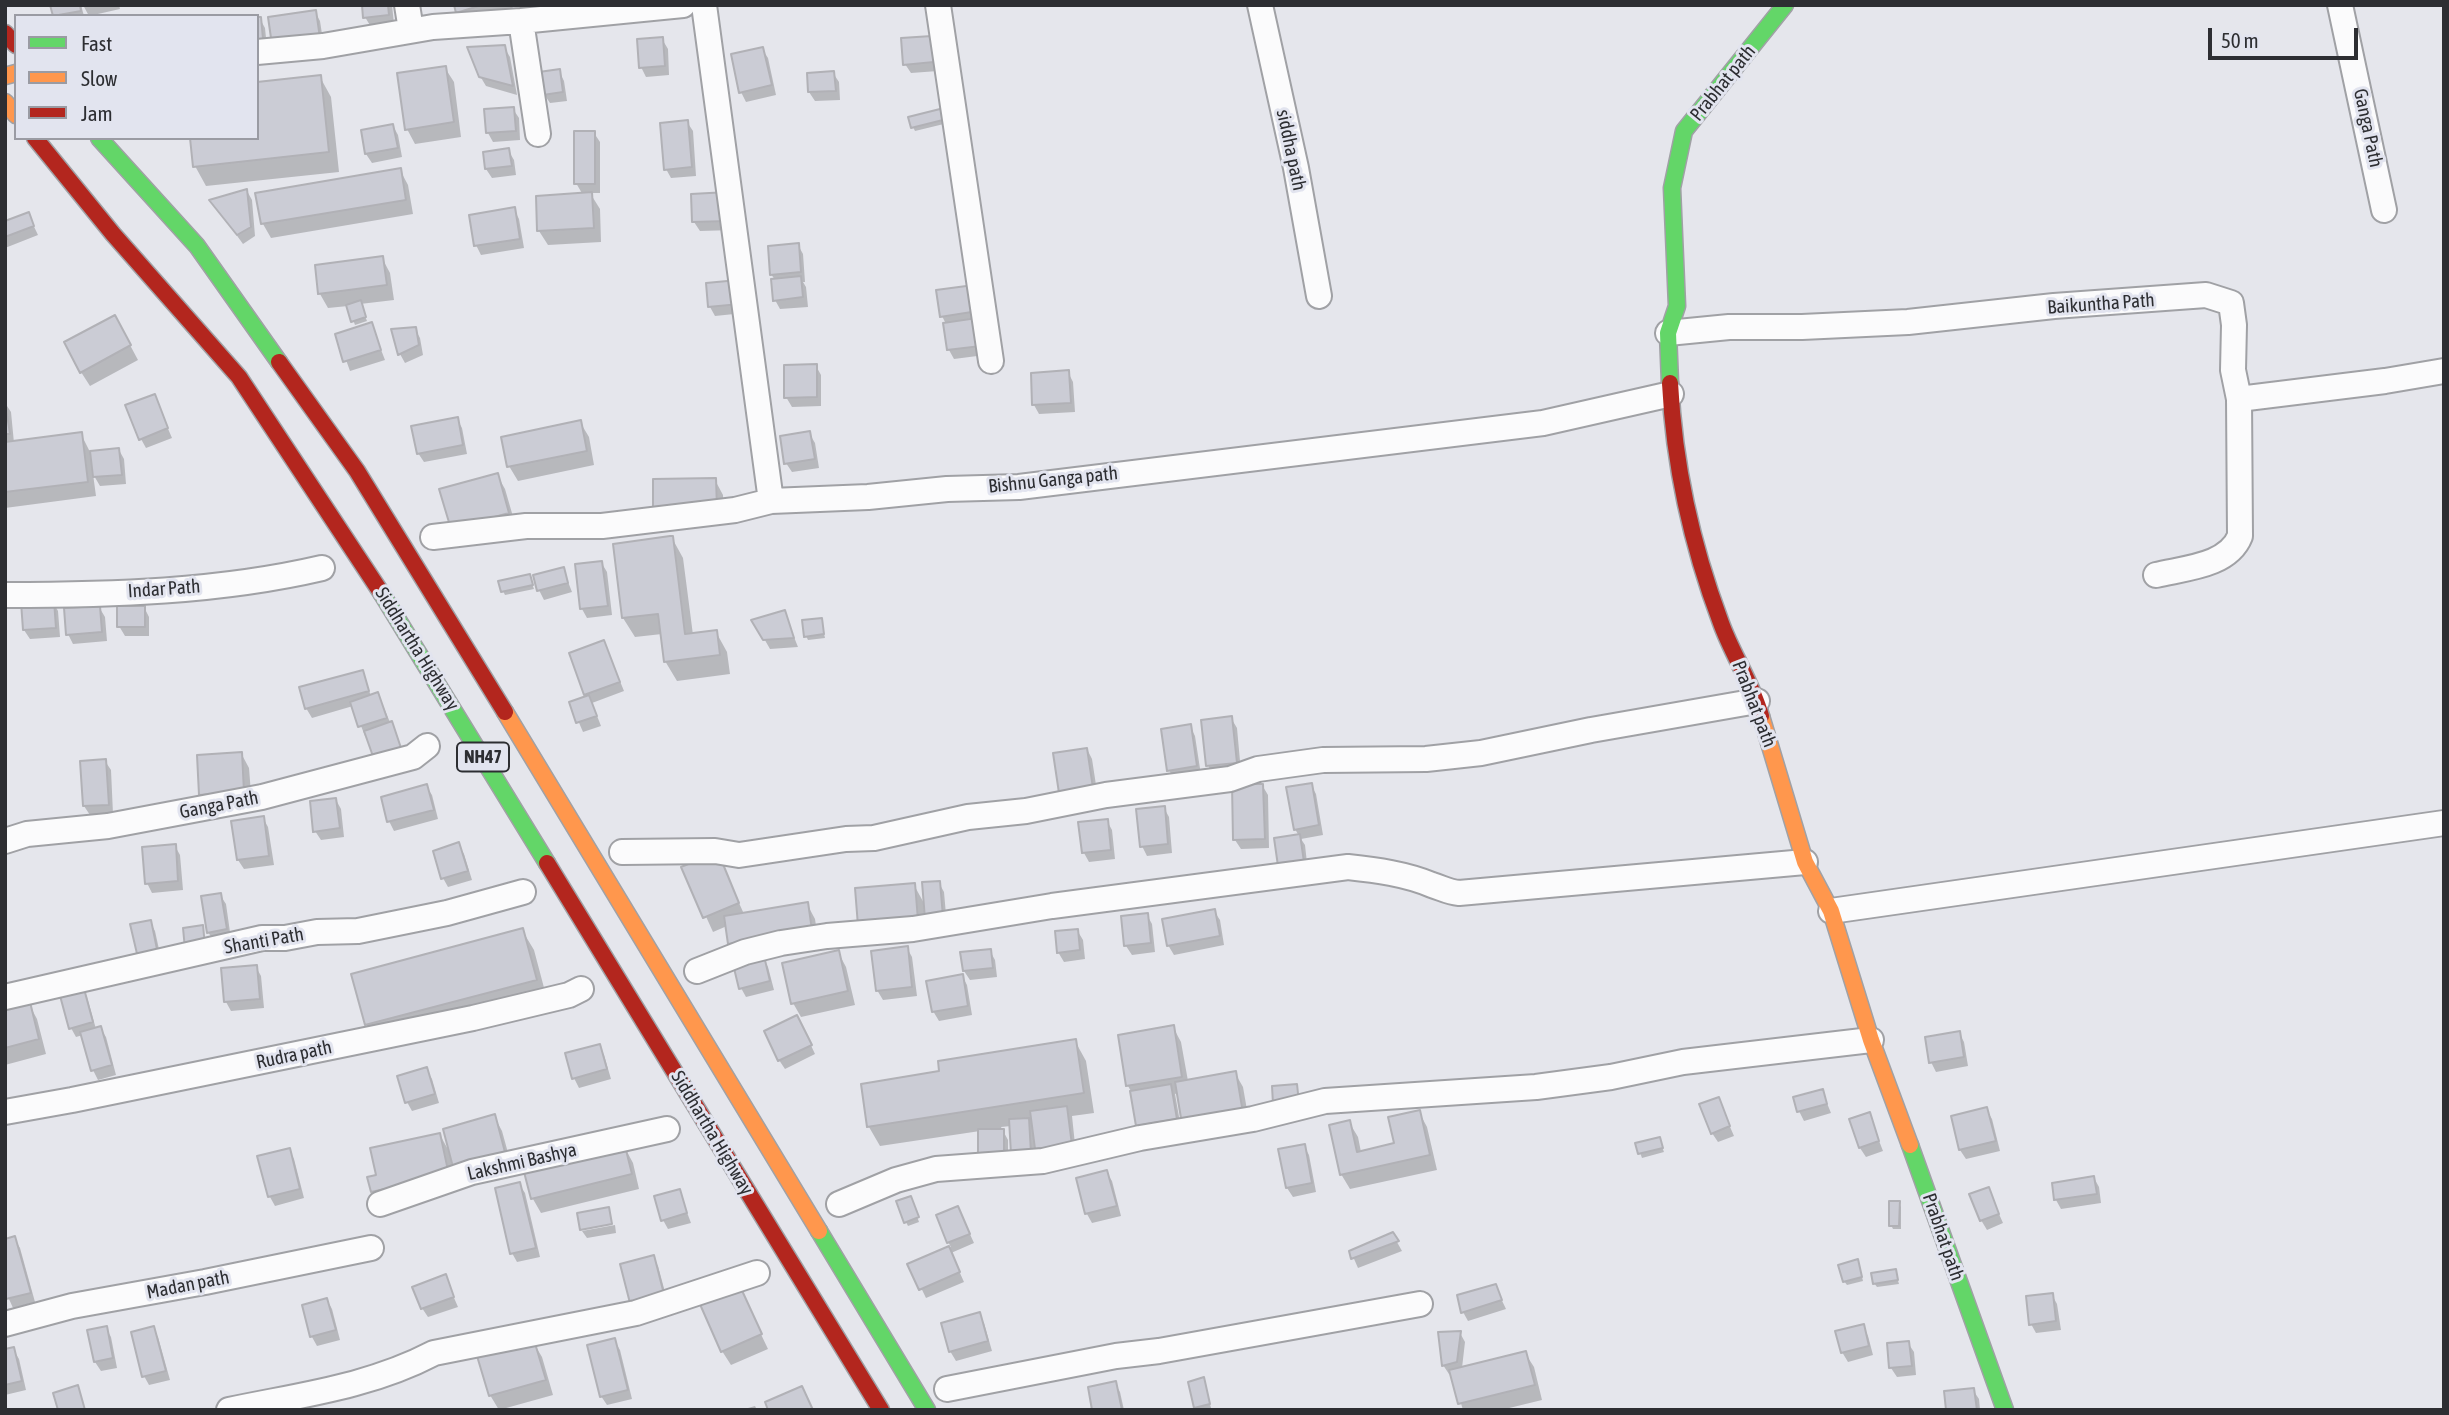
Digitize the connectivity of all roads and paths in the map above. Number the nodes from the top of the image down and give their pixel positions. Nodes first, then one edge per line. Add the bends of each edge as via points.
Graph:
1 (407, 5) edge
2 (683, 5) edge
3 (704, 5) edge
4 (938, 5) edge
5 (1260, 5) edge
6 (1785, 5) edge
7 (2340, 5) edge
8 (521, 21) junction
9 (411, 30) junction
10 (259, 52) edge
11 (538, 134) dead end
12 (37, 140) edge
13 (101, 140) edge
14 (2384, 210) dead end
15 (1319, 296) dead end
16 (1668, 333) junction
17 (991, 361) dead end
18 (2444, 371) edge
19 (1671, 394) junction
20 (2239, 399) junction
21 (771, 501) junction
22 (433, 537) dead end
23 (322, 568) dead end
24 (2156, 575) dead end
25 (5, 595) edge
26 (1757, 701) junction
27 (427, 746) dead end
28 (2444, 823) edge
29 (5, 841) edge
30 (622, 852) dead end
31 (1805, 862) junction
32 (523, 892) dead end
33 (1831, 911) junction
34 (697, 971) dead end
35 (581, 989) dead end
36 (5, 997) edge
37 (1871, 1040) junction
38 (5, 1112) edge
39 (667, 1129) dead end
40 (380, 1204) dead end
41 (839, 1204) dead end
42 (370, 1248) dead end
43 (757, 1273) dead end
44 (1420, 1304) dead end
45 (5, 1324) edge
46 (947, 1389) dead end
47 (229, 1410) edge
48 (881, 1410) edge
49 (927, 1410) edge
50 (2005, 1410) edge

1 - 9 street
2 - 8 street
3 - 21 street
4 - 17 street
5 - 15 street, siddha path
6 - 16 main road, Prabhat path via 1684,131 1672,188 1677,306
7 - 14 street, Ganga Path
8 - 9 street
8 - 11 street
9 - 10 street
12 - 48 main road, Siddhartha Highway / NH47 via 239,377 321,498
13 - 49 main road, NH47 via 197,246 357,471
16 - 19 main road, Prabhat path
16 - 20 street, Baikuntha Path via 1908,322 2206,295 2231,303 2233,370
18 - 20 street
19 - 21 street, Bishnu Ganga path via 1543,423 1206,464 1019,486
19 - 26 main road, Prabhat path via 1686,515 1721,624
20 - 24 street via 2240,536 2235,548 2224,557
21 - 22 street, Bishnu Ganga path via 735,510 602,526 526,526
23 - 25 street, Indar Path via 203,587 95,595
26 - 30 street via 1481,753 1258,769 1230,779 968,817 874,838 739,855 715,850
26 - 31 main road, Prabhat path
27 - 29 street, Ganga Path via 412,757 262,797
28 - 33 street
31 - 33 main road, Prabhat path
31 - 34 street via 1459,893 1378,870 1348,867 913,929 781,943
32 - 36 street, Shanti Path via 358,931 262,938
33 - 37 main road, Prabhat path
35 - 38 street, Rudra path via 473,1018
37 - 41 street via 1683,1062 1536,1087 1325,1101 1043,1161 936,1169
37 - 50 main road, Prabhat path
39 - 40 street, Lakshmi Bashya via 472,1172
42 - 45 street, Madan path via 72,1306
43 - 47 street via 636,1314 434,1353 372,1381
44 - 46 street

